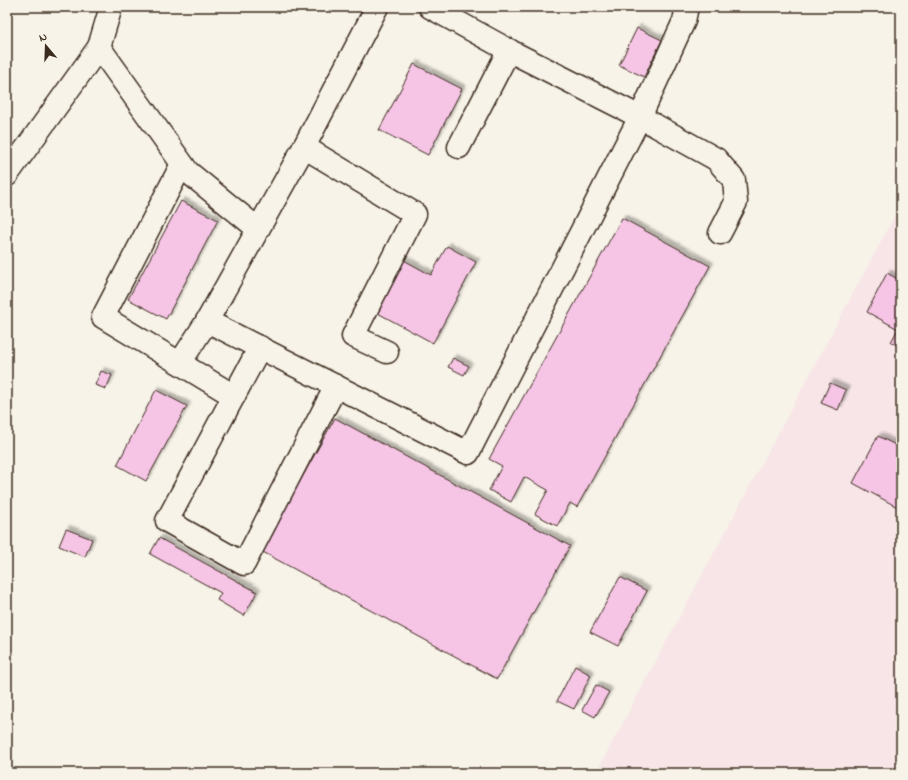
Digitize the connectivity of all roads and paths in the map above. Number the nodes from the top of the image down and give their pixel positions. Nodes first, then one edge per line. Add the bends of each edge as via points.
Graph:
1 (111, 7) edge
2 (377, 7) edge
3 (430, 7) edge
4 (689, 12) edge
5 (99, 47) junction
6 (509, 50) junction
7 (640, 117) junction
8 (304, 147) junction
9 (459, 147) dead end
10 (182, 164) junction
11 (7, 175) edge
12 (258, 229) junction
13 (720, 233) dead end
14 (207, 321) junction
15 (260, 347) junction
16 (387, 352) dead end
17 (180, 364) junction
18 (336, 386) junction
19 (234, 396) junction

1 - 5 lane
2 - 8 lane
3 - 6 lane
4 - 7 lane
5 - 10 lane
5 - 11 lane
6 - 7 lane
6 - 9 lane
7 - 13 lane via 716,159 734,180 736,202
7 - 18 lane via 468,453
8 - 12 lane
8 - 16 lane via 415,214 353,336
10 - 12 lane via 188,172
10 - 17 lane via 103,317
12 - 14 lane
14 - 15 lane
14 - 17 lane
15 - 18 lane
15 - 19 lane
17 - 19 lane
18 - 19 lane via 244,564 167,521

